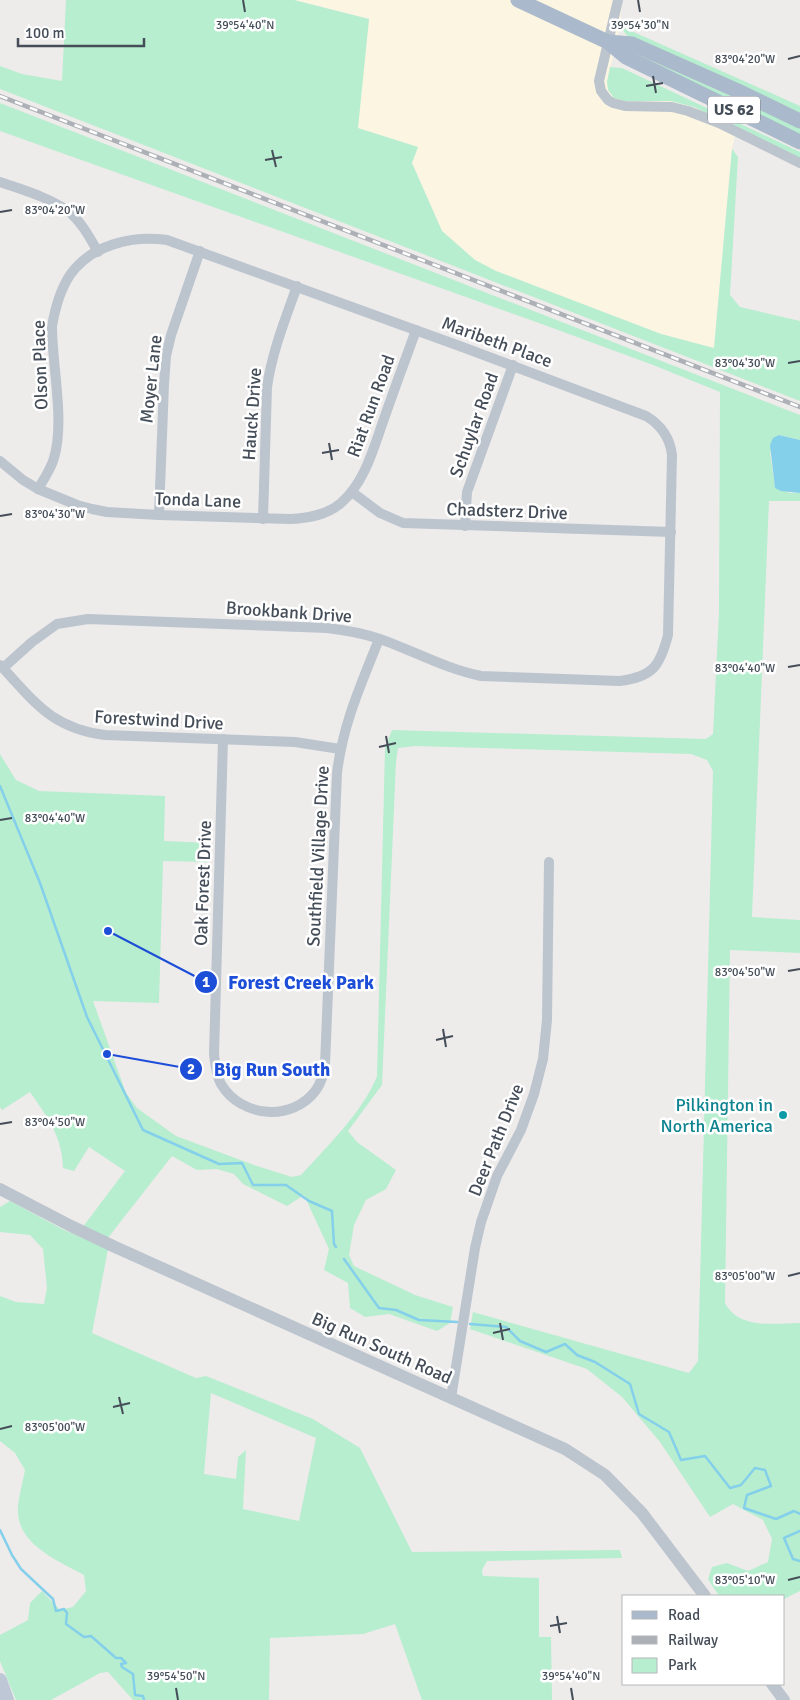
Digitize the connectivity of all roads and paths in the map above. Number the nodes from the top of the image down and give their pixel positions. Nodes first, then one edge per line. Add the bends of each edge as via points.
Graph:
1 (518, 0) edge
2 (618, 0) edge
3 (608, 42) junction
4 (800, 121) edge
5 (800, 142) edge
6 (800, 163) edge
7 (0, 182) edge
8 (200, 251) junction
9 (98, 252) junction
10 (297, 286) junction
11 (416, 330) junction
12 (513, 365) junction
13 (0, 461) edge
14 (38, 489) junction
15 (352, 492) junction
16 (159, 515) junction
17 (263, 518) junction
18 (465, 526) junction
19 (671, 532) junction
20 (380, 639) junction
21 (663, 656) joint
22 (2, 667) edge
23 (223, 739) junction
24 (340, 749) junction
25 (550, 862) dead end
26 (273, 1112) joint
27 (0, 1188) edge
28 (451, 1398) junction
29 (704, 1595) edge
30 (0, 1680) edge
31 (773, 1685) edge
32 (7, 1700) edge
33 (784, 1700) edge

1 - 3 main road, US 62
2 - 3 street
3 - 4 main road, US 62 via 632,44
3 - 5 main road, US 62 via 626,57
3 - 6 street via 599,81 608,100 625,106 672,107 688,111
7 - 9 street via 46,198 69,212 87,232
8 - 9 street, Maribeth Place via 153,238 123,241
8 - 10 street, Maribeth Place
8 - 16 street, Moyer Lane via 166,356
9 - 14 street, Olson Place via 70,275 55,311 52,341 57,445 54,460
10 - 11 street, Maribeth Place
10 - 17 street, Hauck Drive via 275,349 267,387
11 - 12 street, Maribeth Place
11 - 15 street, Riat Run Road via 366,469
12 - 18 street, Schuylar Road via 467,492
12 - 19 street, Maribeth Place via 646,416 662,428 672,456
13 - 14 street, Tonda Lane
14 - 16 street, Tonda Lane via 92,510
15 - 17 street, Tonda Lane via 325,513 308,518
15 - 18 street, Chadsterz Drive via 380,513 402,523
16 - 17 street, Tonda Lane
18 - 19 street, Chadsterz Drive
19 - 21 street, Maribeth Place via 668,635
20 - 21 street, Brookbank Drive via 481,676 619,681 646,674
20 - 22 street, Brookbank Drive via 350,630 327,628 88,619 57,624
20 - 24 street, Southfield Village Drive via 352,706
22 - 23 street, Forestwind Drive via 53,718 86,733
23 - 24 street, Forestwind Drive via 295,742
23 - 26 street, Oak Forest Drive via 216,1070 221,1084 243,1106
24 - 26 street, Southfield Village Drive via 325,1064 317,1089 308,1099 286,1111
25 - 28 street, Deer Path Drive via 548,1020 543,1059 521,1130 500,1169 481,1222
27 - 28 street, Big Run South Road via 115,1247
28 - 29 street, Big Run South Road via 565,1449 605,1474 642,1514
30 - 32 main road
31 - 33 street

